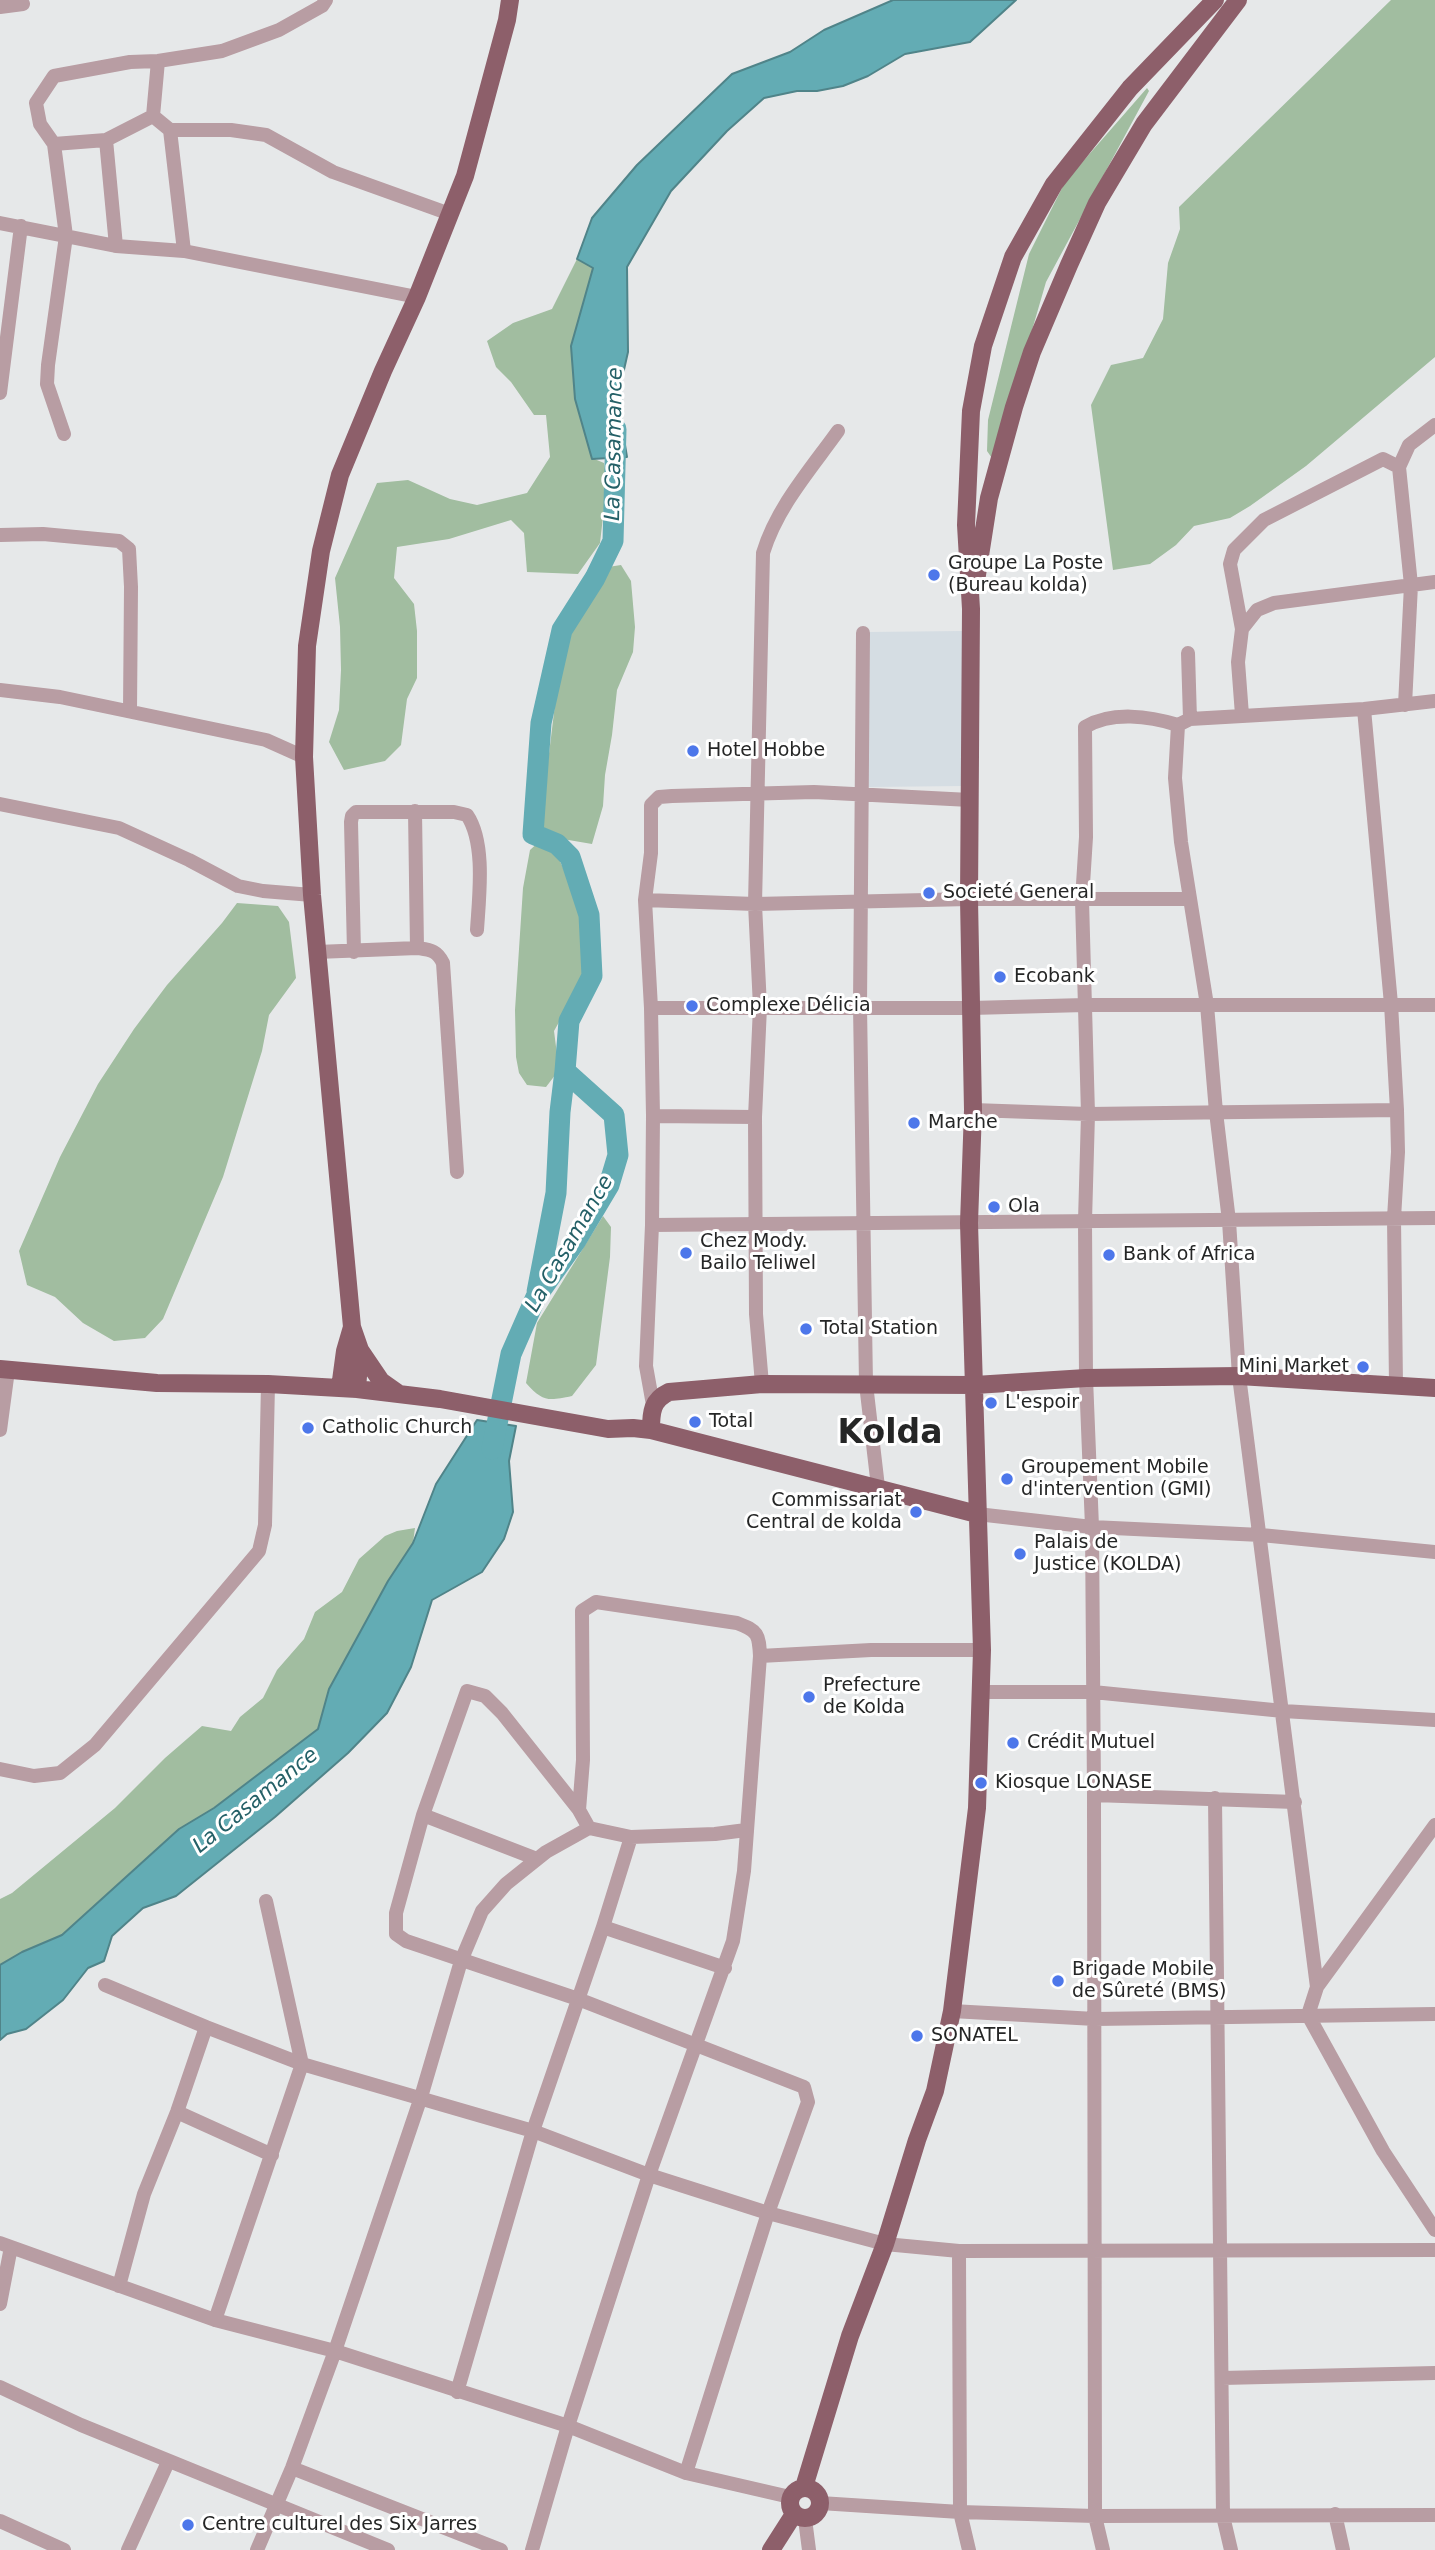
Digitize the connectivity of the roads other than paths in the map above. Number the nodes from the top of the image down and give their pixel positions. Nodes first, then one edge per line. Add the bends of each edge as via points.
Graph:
1 (326, 0) edge
2 (510, 0) edge
3 (1215, 0) edge
4 (1238, 0) edge
5 (23, 4) dead end
6 (0, 7) edge
7 (158, 61) junction
8 (153, 116) junction
9 (170, 130) junction
10 (106, 140) junction
11 (54, 144) junction
12 (450, 214) junction
13 (0, 223) edge
14 (22, 226) junction
15 (66, 236) junction
16 (116, 246) junction
17 (184, 251) junction
18 (417, 297) junction
19 (0, 393) edge
20 (1435, 425) edge
21 (838, 431) dead end
22 (64, 434) dead end
23 (1399, 467) junction
24 (0, 535) edge
25 (1435, 582) edge
26 (1412, 585) junction
27 (971, 609) junction
28 (1241, 629) junction
29 (863, 633) dead end
30 (1188, 653) dead end
31 (0, 691) edge
32 (1435, 701) edge
33 (1405, 705) junction
34 (1364, 709) junction
35 (130, 711) junction
36 (1242, 715) junction
37 (1184, 722) junction
38 (304, 757) junction
39 (863, 793) junction
40 (757, 795) junction
41 (970, 800) junction
42 (0, 804) edge
43 (415, 811) junction
44 (312, 895) junction
45 (969, 899) junction
46 (1190, 899) junction
47 (645, 900) junction
48 (1082, 900) junction
49 (860, 902) junction
50 (755, 904) junction
51 (478, 930) dead end
52 (417, 948) junction
53 (317, 952) junction
54 (354, 952) junction
55 (1391, 1004) junction
56 (1085, 1005) junction
57 (1207, 1005) junction
58 (1435, 1005) edge
59 (860, 1006) junction
60 (760, 1007) junction
61 (651, 1008) junction
62 (971, 1008) junction
63 (973, 1110) junction
64 (1397, 1110) junction
65 (1216, 1112) junction
66 (1088, 1114) junction
67 (653, 1116) junction
68 (755, 1117) junction
69 (457, 1172) dead end
70 (1394, 1218) junction
71 (1435, 1218) edge
72 (1085, 1221) junction
73 (1229, 1221) junction
74 (863, 1223) junction
75 (969, 1223) junction
76 (757, 1225) junction
77 (652, 1226) junction
78 (352, 1327) junction
79 (360, 1350) junction
80 (4, 1369) edge
81 (1239, 1376) junction
82 (1086, 1378) junction
83 (268, 1384) junction
84 (762, 1384) junction
85 (866, 1384) junction
86 (975, 1385) junction
87 (1396, 1386) junction
88 (348, 1388) junction
89 (1435, 1388) edge
90 (398, 1393) junction
91 (653, 1405) junction
92 (0, 1430) edge
93 (651, 1430) junction
94 (878, 1487) junction
95 (977, 1514) junction
96 (1092, 1527) junction
97 (1261, 1535) junction
98 (1435, 1552) edge
99 (982, 1650) junction
100 (760, 1656) junction
101 (982, 1692) junction
102 (1093, 1692) junction
103 (1283, 1711) junction
104 (1435, 1720) edge
105 (0, 1769) edge
106 (1094, 1795) junction
107 (1215, 1798) junction
108 (1295, 1802) junction
109 (579, 1810) junction
110 (423, 1815) junction
111 (1435, 1825) edge
112 (589, 1828) junction
113 (746, 1830) junction
114 (631, 1837) junction
115 (537, 1859) junction
116 (266, 1900) dead end
117 (603, 1927) junction
118 (461, 1961) junction
119 (725, 1968) junction
120 (106, 1985) dead end
121 (1317, 1987) junction
122 (578, 1999) junction
123 (952, 2011) junction
124 (1435, 2014) edge
125 (1219, 2015) junction
126 (1308, 2015) junction
127 (1095, 2018) junction
128 (206, 2027) junction
129 (695, 2046) junction
130 (302, 2064) junction
131 (421, 2097) junction
132 (177, 2112) junction
133 (533, 2131) junction
134 (272, 2155) junction
135 (649, 2175) junction
136 (768, 2213) junction
137 (1435, 2230) edge
138 (885, 2244) junction
139 (5, 2245) edge
140 (1096, 2249) junction
141 (1221, 2249) junction
142 (1435, 2250) edge
143 (959, 2251) junction
144 (119, 2287) junction
145 (0, 2304) edge
146 (215, 2320) junction
147 (335, 2351) junction
148 (1435, 2373) edge
149 (1222, 2378) junction
150 (0, 2387) edge
151 (457, 2392) junction
152 (568, 2426) junction
153 (168, 2462) junction
154 (292, 2468) junction
155 (686, 2473) junction
156 (820, 2503) joint
157 (798, 2505) junction
158 (277, 2506) junction
159 (960, 2512) junction
160 (1335, 2514) junction
161 (1435, 2515) edge
162 (1095, 2516) junction
163 (1223, 2516) junction
164 (0, 2521) edge
165 (64, 2550) edge
166 (128, 2550) edge
167 (257, 2550) edge
168 (388, 2550) edge
169 (501, 2550) edge
170 (532, 2550) edge
171 (771, 2550) edge
172 (809, 2550) edge
173 (969, 2550) edge
174 (1102, 2550) edge
175 (1231, 2550) edge
176 (1343, 2550) edge

1 - 7 street via 279,30 222,51
2 - 12 main road via 465,176
3 - 27 main road via 1101,123 1054,184 1013,257 983,346 971,411 966,525
4 - 27 main road via 1144,124 1097,203 1069,265 1014,407 989,498
5 - 6 street
7 - 8 street
7 - 11 street via 54,76 36,103 40,124
8 - 9 street
8 - 10 street
9 - 12 street via 266,135 333,172
9 - 17 street
10 - 11 street
10 - 16 street
11 - 15 street
12 - 18 main road
13 - 14 street
14 - 15 street
14 - 19 street
15 - 16 street
15 - 22 street via 47,384
16 - 17 street
17 - 18 street
18 - 38 main road via 340,475 324,538 307,646
20 - 23 street via 1409,445
21 - 40 street via 783,506 763,553
23 - 26 street
23 - 28 street via 1384,459 1264,520 1245,537 1230,564
24 - 35 street via 119,541 129,549
25 - 26 street
26 - 28 street via 1274,603 1257,610
26 - 33 street
27 - 41 main road
28 - 36 street
29 - 39 street
30 - 37 street
31 - 35 street
32 - 33 street
33 - 34 street
34 - 36 street
34 - 55 street
35 - 38 street via 266,740
36 - 37 street
37 - 46 street via 1175,778
37 - 48 street via 1115,717 1085,727
38 - 44 main road
39 - 40 street
39 - 41 street
39 - 49 street
40 - 47 street via 659,797 651,805
40 - 50 street
41 - 45 main road
42 - 44 street via 119,828 238,886
43 - 51 street via 467,814 475,827
43 - 52 street
43 - 54 street via 352,816
44 - 53 main road
45 - 48 street
45 - 49 street
45 - 62 main road
46 - 48 street
46 - 57 street
47 - 50 street
47 - 61 street
48 - 56 street
49 - 50 street
49 - 59 street
50 - 60 street
52 - 54 street
52 - 69 street via 433,950 443,963
53 - 54 street
53 - 78 main road
55 - 57 street
55 - 58 street
55 - 64 street
56 - 57 street
56 - 62 street
56 - 66 street
57 - 65 street
59 - 60 street
59 - 62 street
59 - 74 street
60 - 61 street
60 - 68 street
61 - 67 street
62 - 63 main road
63 - 66 street
63 - 75 main road
64 - 65 street
64 - 70 street
65 - 66 street
65 - 73 street
66 - 72 street
67 - 68 street
67 - 77 street
68 - 76 street
70 - 71 street
70 - 73 street
70 - 87 street
72 - 73 street
72 - 75 street
72 - 82 street
73 - 81 street
74 - 75 street
74 - 76 street
74 - 85 street
75 - 86 main road
76 - 77 street
76 - 84 street
77 - 91 street via 646,1366
78 - 79 main road
78 - 88 main road via 345,1351
79 - 88 main road
79 - 90 main road via 381,1381
80 - 83 main road via 157,1382
80 - 92 street
81 - 82 main road
81 - 87 main road
81 - 97 street
82 - 86 main road
82 - 96 street
83 - 88 main road
83 - 105 street via 265,1525 259,1551 95,1745 60,1773 34,1776
84 - 85 main road
84 - 91 main road via 669,1392
85 - 86 main road
85 - 94 street
86 - 95 main road
87 - 89 main road
88 - 90 main road
90 - 93 main road via 608,1429
91 - 93 main road
93 - 94 main road
94 - 95 main road
95 - 96 street
95 - 99 main road
96 - 97 street
96 - 102 street
97 - 98 street
97 - 103 street
99 - 100 street
99 - 101 main road
100 - 109 street via 760,1637 752,1628 737,1623 596,1602 582,1611
100 - 113 street
101 - 102 street
101 - 123 main road via 977,1808
102 - 103 street
102 - 106 street
103 - 104 street
103 - 108 street
106 - 107 street
106 - 127 street
107 - 108 street
107 - 125 street
108 - 121 street
109 - 110 street via 502,1713 485,1696 467,1690
109 - 112 street
110 - 115 street
110 - 118 street via 396,1913 396,1934
111 - 121 street
112 - 114 street
112 - 115 street
113 - 114 street
113 - 119 street via 744,1871
114 - 117 street
115 - 118 street via 482,1911
116 - 130 street
117 - 119 street
117 - 122 street
118 - 122 street
118 - 131 street
119 - 129 street
120 - 128 street
121 - 126 street
122 - 129 street
122 - 133 street
123 - 127 street
123 - 138 main road via 935,2091
124 - 126 street
125 - 126 street
125 - 127 street
125 - 141 street
126 - 137 street via 1383,2151
127 - 140 street
128 - 130 street
128 - 132 street
129 - 135 street
129 - 136 street via 804,2087 808,2102
130 - 131 street
130 - 134 street
131 - 133 street
131 - 147 street
132 - 134 street
132 - 144 street via 144,2194
133 - 135 street
133 - 151 street
134 - 146 street
135 - 136 street
135 - 152 street
136 - 138 street
136 - 155 street
138 - 143 street
138 - 157 main road via 850,2336
139 - 144 street
139 - 145 street
140 - 141 street
140 - 143 street
140 - 162 street
141 - 142 street
141 - 149 street
143 - 159 street
144 - 146 street
146 - 147 street
147 - 151 street
147 - 154 street
148 - 149 street
149 - 163 street
150 - 153 street
151 - 152 street
152 - 155 street
152 - 170 street
153 - 158 street
153 - 166 street
154 - 158 street
154 - 169 street
155 - 157 street
156 - 157 main road via 816,2514
156 - 159 street
157 - 171 main road
157 - 172 street
158 - 167 street
158 - 168 street
159 - 162 street
159 - 173 street
160 - 161 street
160 - 163 street
160 - 176 street
162 - 163 street
162 - 174 street
163 - 175 street
164 - 165 street

